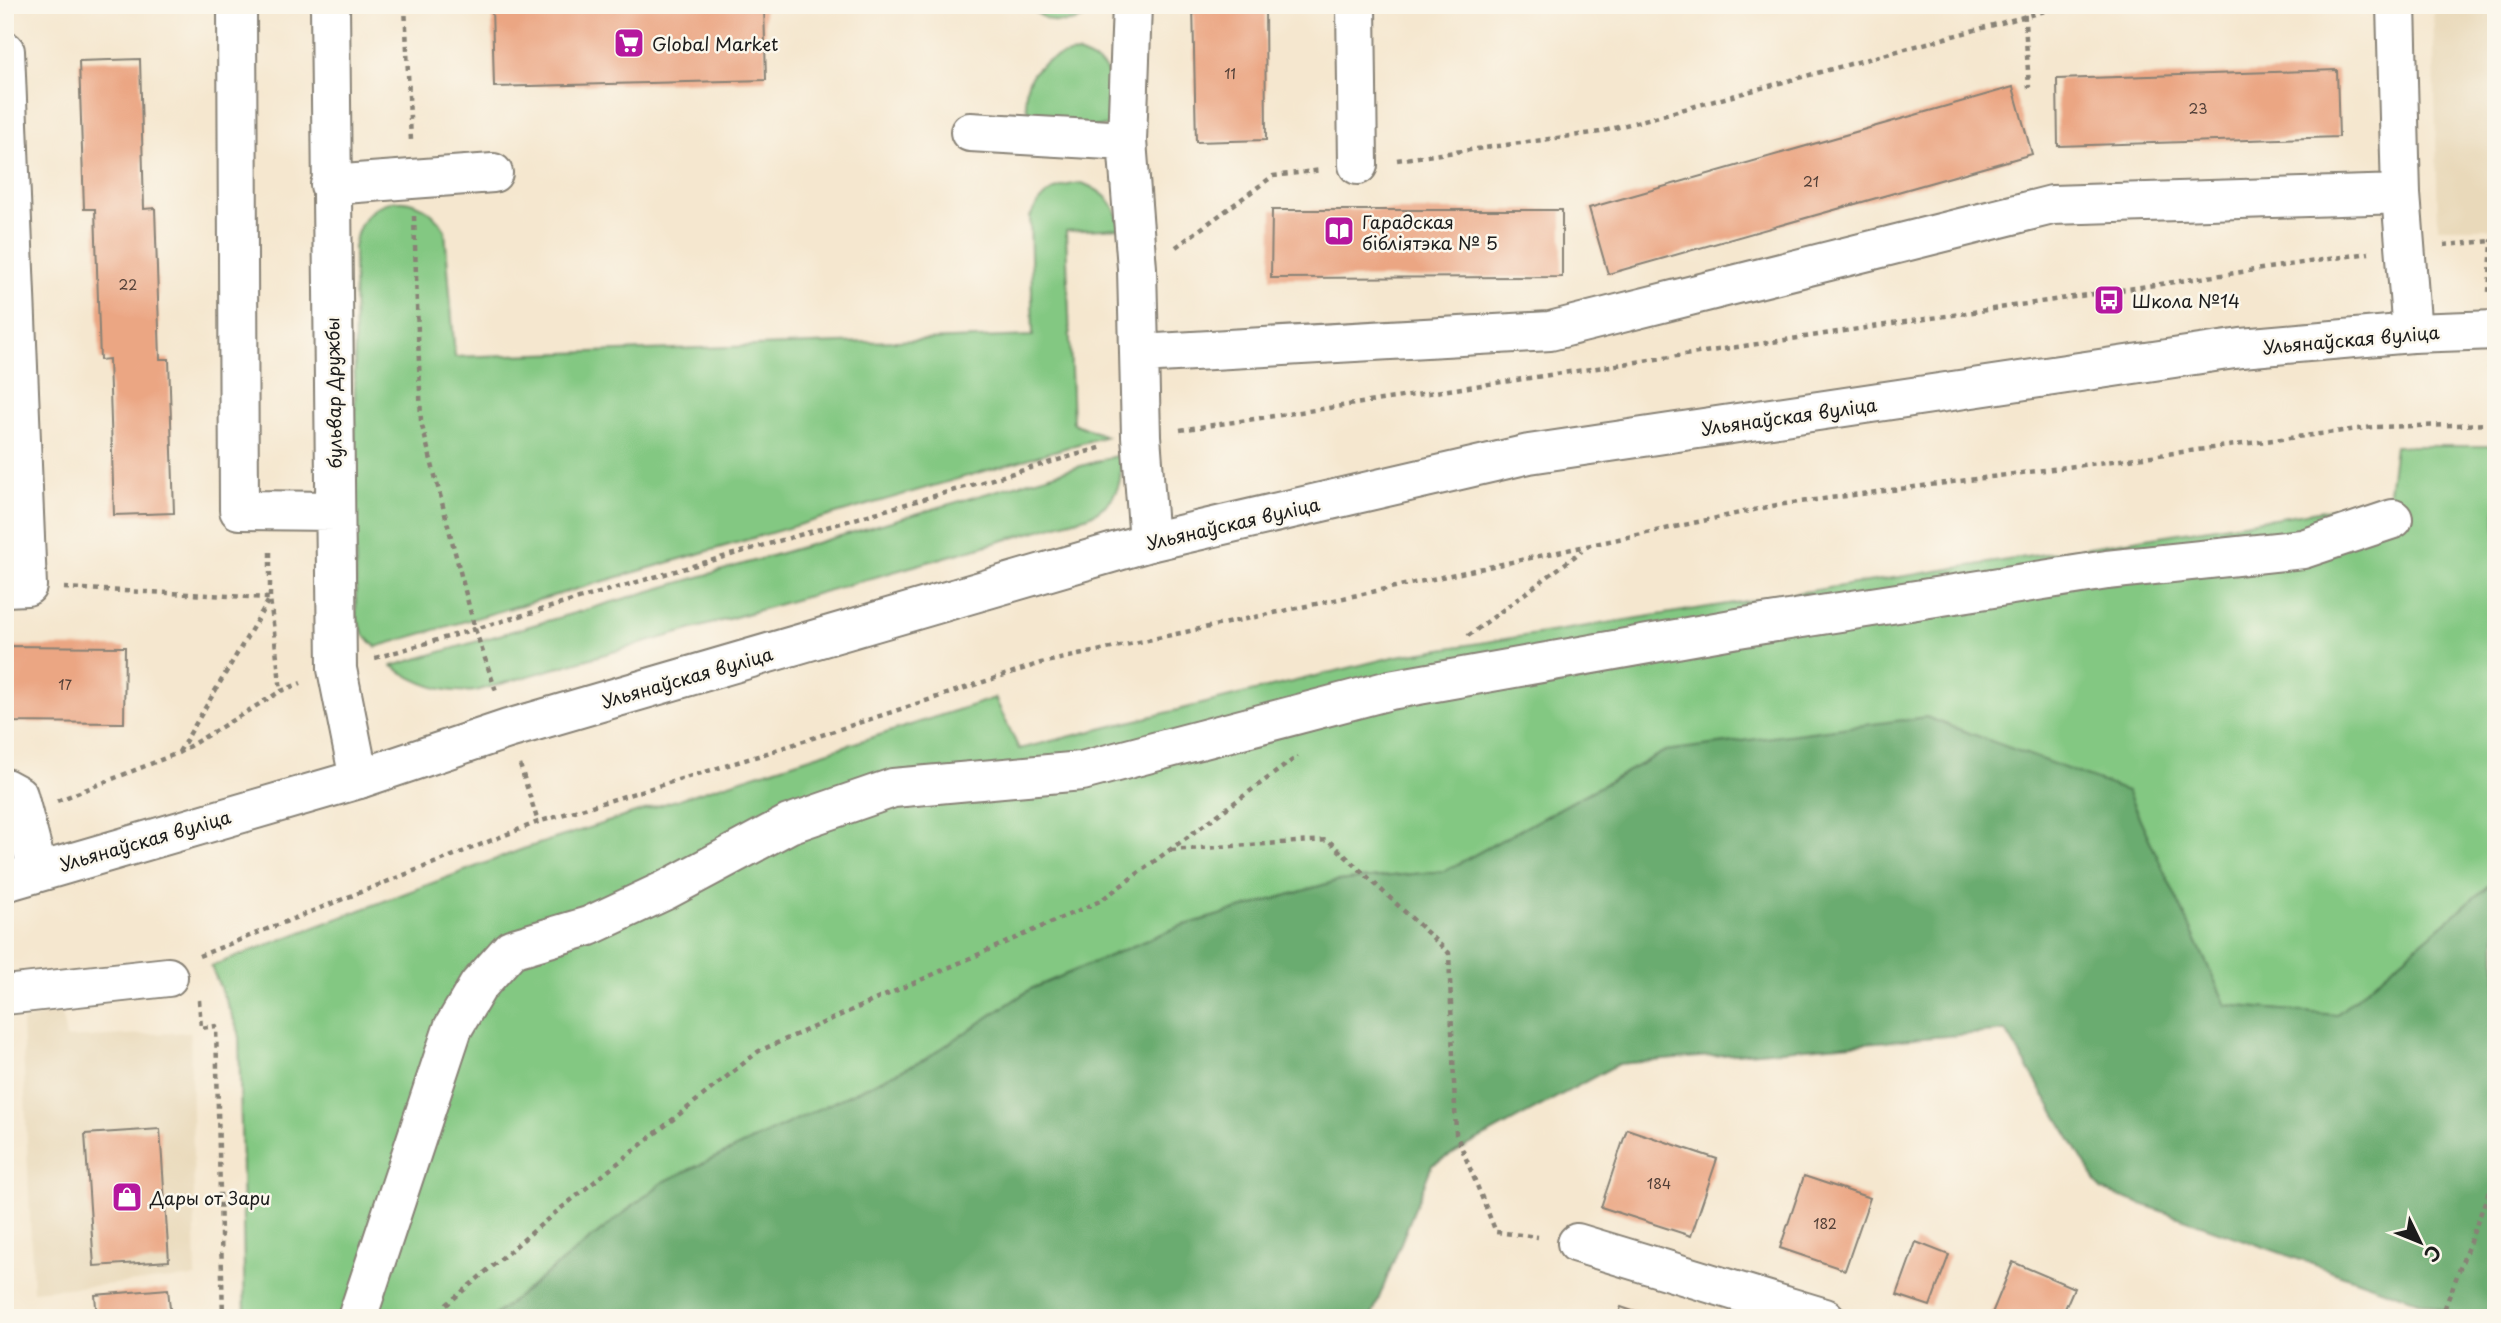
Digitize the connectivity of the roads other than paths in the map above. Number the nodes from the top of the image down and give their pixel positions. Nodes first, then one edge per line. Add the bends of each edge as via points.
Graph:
1 (237, 5) edge
2 (330, 5) edge
3 (1132, 5) edge
4 (1356, 5) edge
5 (2396, 5) edge
6 (5, 51) edge
7 (970, 132) dead end
8 (1127, 141) junction
9 (7, 142) edge
10 (1357, 165) road end
11 (493, 173) dead end
12 (330, 185) junction
13 (2401, 194) junction
14 (2496, 330) edge
15 (2412, 333) junction
16 (1140, 354) junction
17 (335, 511) junction
18 (2393, 519) dead end
19 (1149, 542) junction
20 (16, 587) edge
21 (359, 779) junction
22 (14, 802) edge
23 (22, 876) edge
24 (188, 979) road end
25 (5, 995) edge
26 (1577, 1242) road end
27 (357, 1318) edge
28 (1825, 1318) edge

1 - 17 main road via 239,510
2 - 12 main road, бульвар Дружбы
3 - 8 main road
4 - 10 main road
5 - 13 main road
6 - 9 main road
7 - 8 main road
8 - 16 main road
9 - 20 main road
11 - 12 main road
12 - 17 main road, бульвар Дружбы
13 - 15 main road
13 - 16 main road via 2052,205 1550,331
14 - 15 main road, Ульянаўская вуліца
15 - 19 main road, Ульянаўская вуліца via 2241,348 1529,454
16 - 19 main road
17 - 21 main road, бульвар Дружбы via 337,669
18 - 27 main road via 2303,549 2107,570 1738,628 1390,690 1082,771 893,788 789,824 589,926 511,949 478,986 453,1028
19 - 21 main road, Ульянаўская вуліца via 508,729
21 - 23 main road, Ульянаўская вуліца
22 - 23 main road
24 - 25 main road
26 - 28 main road

